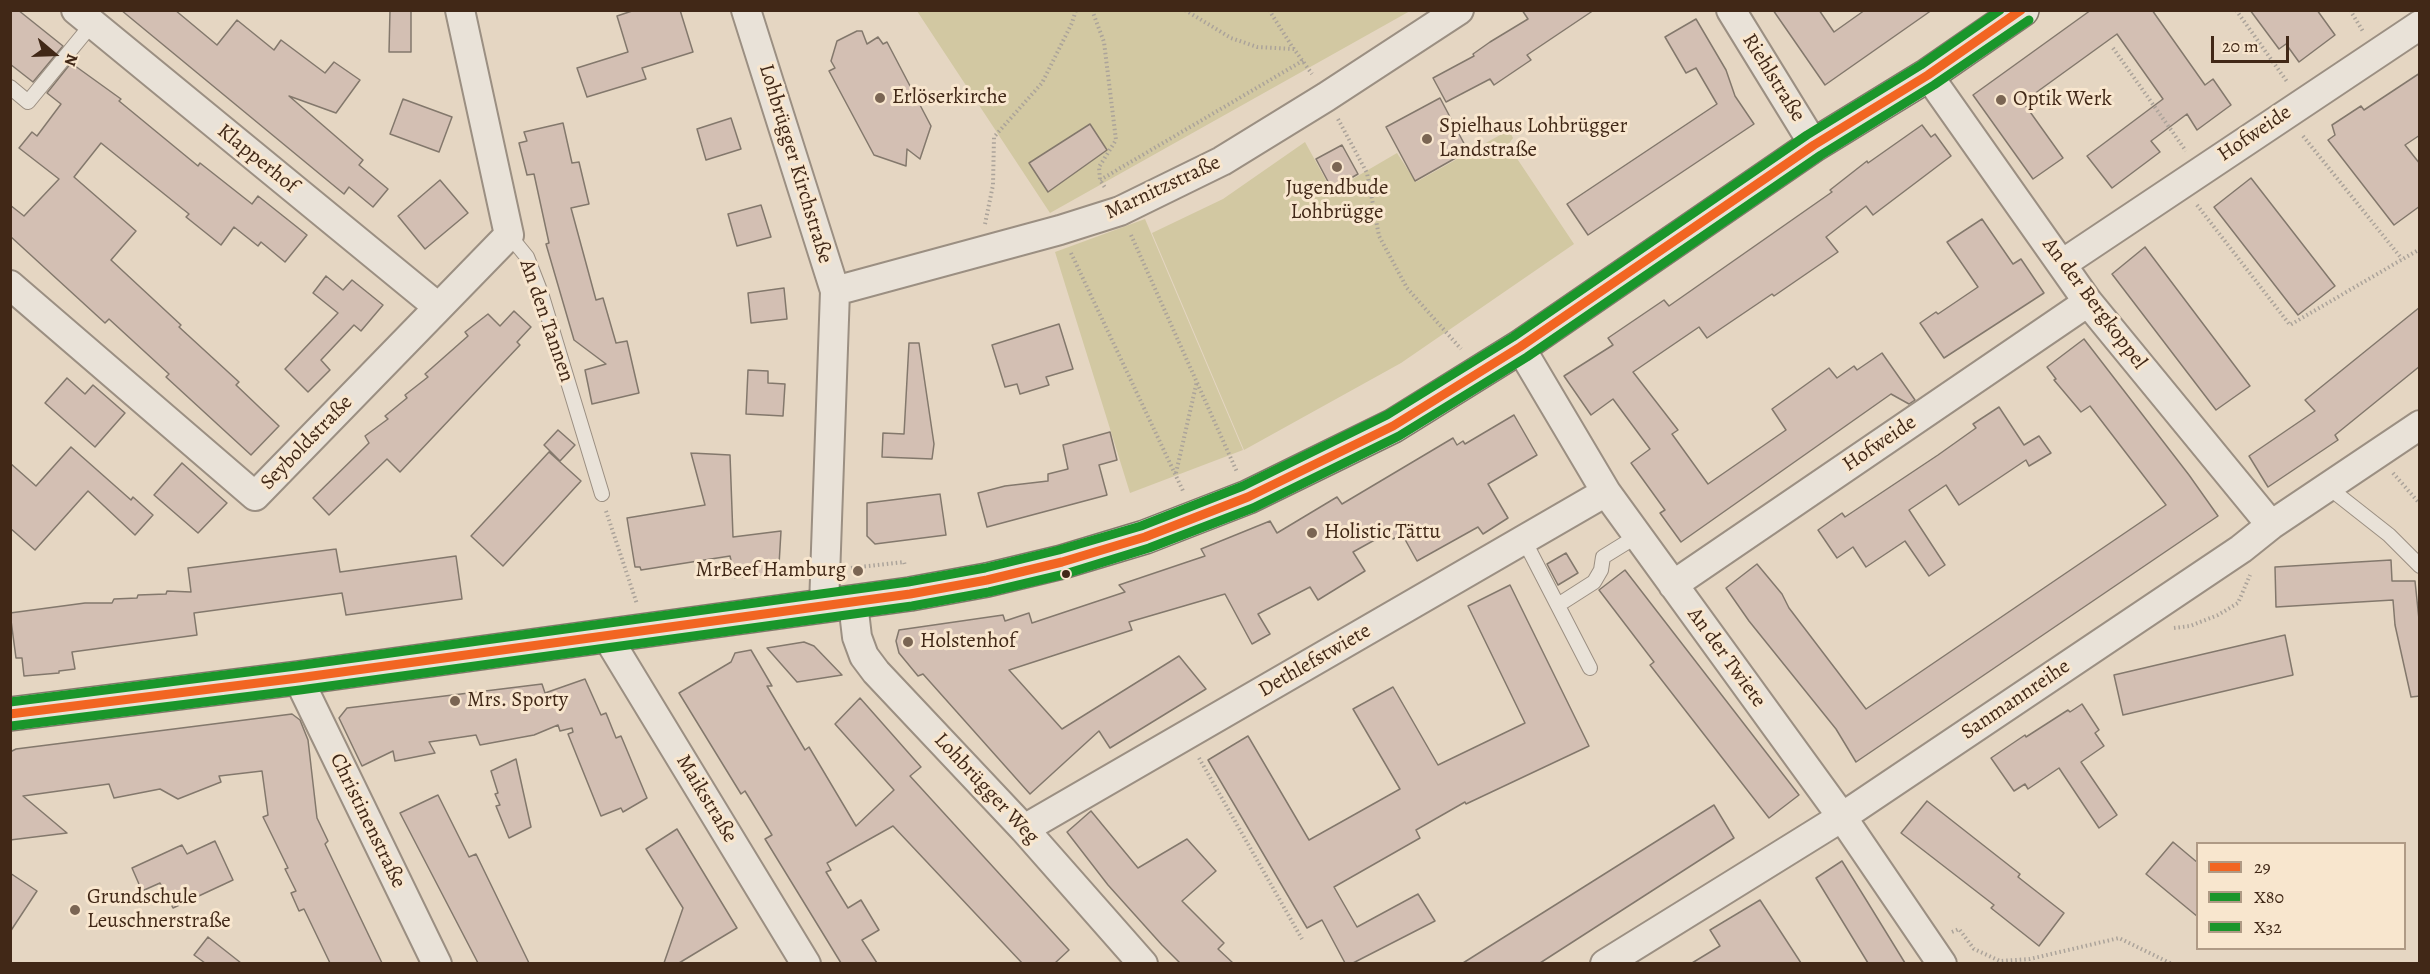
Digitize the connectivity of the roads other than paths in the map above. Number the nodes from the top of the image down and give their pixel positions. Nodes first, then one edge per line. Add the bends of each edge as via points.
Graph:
1 (460, 10) edge
2 (747, 10) edge
3 (1459, 10) edge
4 (1731, 10) edge
5 (2022, 10) edge
6 (84, 17) edge
7 (2420, 26) edge
8 (1928, 75) junction
9 (10, 87) edge
10 (1814, 145) junction
11 (509, 235) junction
12 (2062, 264) junction
13 (10, 285) edge
14 (835, 291) junction
15 (2088, 302) junction
16 (438, 307) junction
17 (1520, 346) junction
18 (2420, 425) edge
19 (2328, 487) junction
20 (1606, 492) junction
21 (602, 494) road end
22 (2271, 525) junction
23 (1637, 536) junction
24 (1524, 540) junction
25 (2420, 566) edge
26 (1672, 585) junction
27 (839, 605) junction
28 (1558, 605) junction
29 (606, 635) junction
30 (1590, 668) dead end
31 (298, 678) junction
32 (10, 714) edge
33 (1842, 816) junction
34 (1024, 829) junction
35 (1936, 954) edge
36 (437, 963) edge
37 (806, 963) edge
38 (1143, 963) edge
39 (1605, 963) edge

1 - 11 street, An den Tannen
2 - 14 street, Lohbrügger Kirchstraße
3 - 14 street, Marnitzstraße via 1222,161 1120,211
4 - 10 street, Riehlstraße
5 - 8 street
6 - 9 lane via 28,102
6 - 16 street, Klapperhof
7 - 12 street, Hofweide
8 - 10 street
8 - 12 street, An der Bergkoppel
10 - 17 street
11 - 16 street, Seyboldstraße
11 - 21 lane, An den Tannen via 527,257 541,293
12 - 15 street, An der Bergkoppel
13 - 16 street, Seyboldstraße via 255,496
14 - 27 street, Lohbrügger Kirchstraße via 823,572
15 - 22 street, An der Bergkoppel
15 - 26 street, Hofweide
17 - 20 street, An der Twiete
17 - 27 street via 1393,426 1197,518 1062,562 987,580
18 - 19 street, Sanmannreihe
19 - 22 street, Sanmannreihe
19 - 25 lane via 2390,535
20 - 23 street, An der Twiete
20 - 24 street, Dethlefstwiete
22 - 33 street, Sanmannreihe via 2241,549
23 - 26 street, An der Twiete
23 - 28 lane via 1603,557 1594,582
24 - 28 lane
24 - 34 street, Dethlefstwiete
26 - 33 street, An der Twiete
27 - 29 street
27 - 34 street, Lohbrügger Weg via 864,656
28 - 30 lane
29 - 31 street
29 - 37 street, Maikstraße
31 - 32 street
31 - 36 street, Christinenstraße
33 - 35 street, An der Twiete
33 - 39 street, Sanmannreihe
34 - 38 street, Lohbrügger Weg

